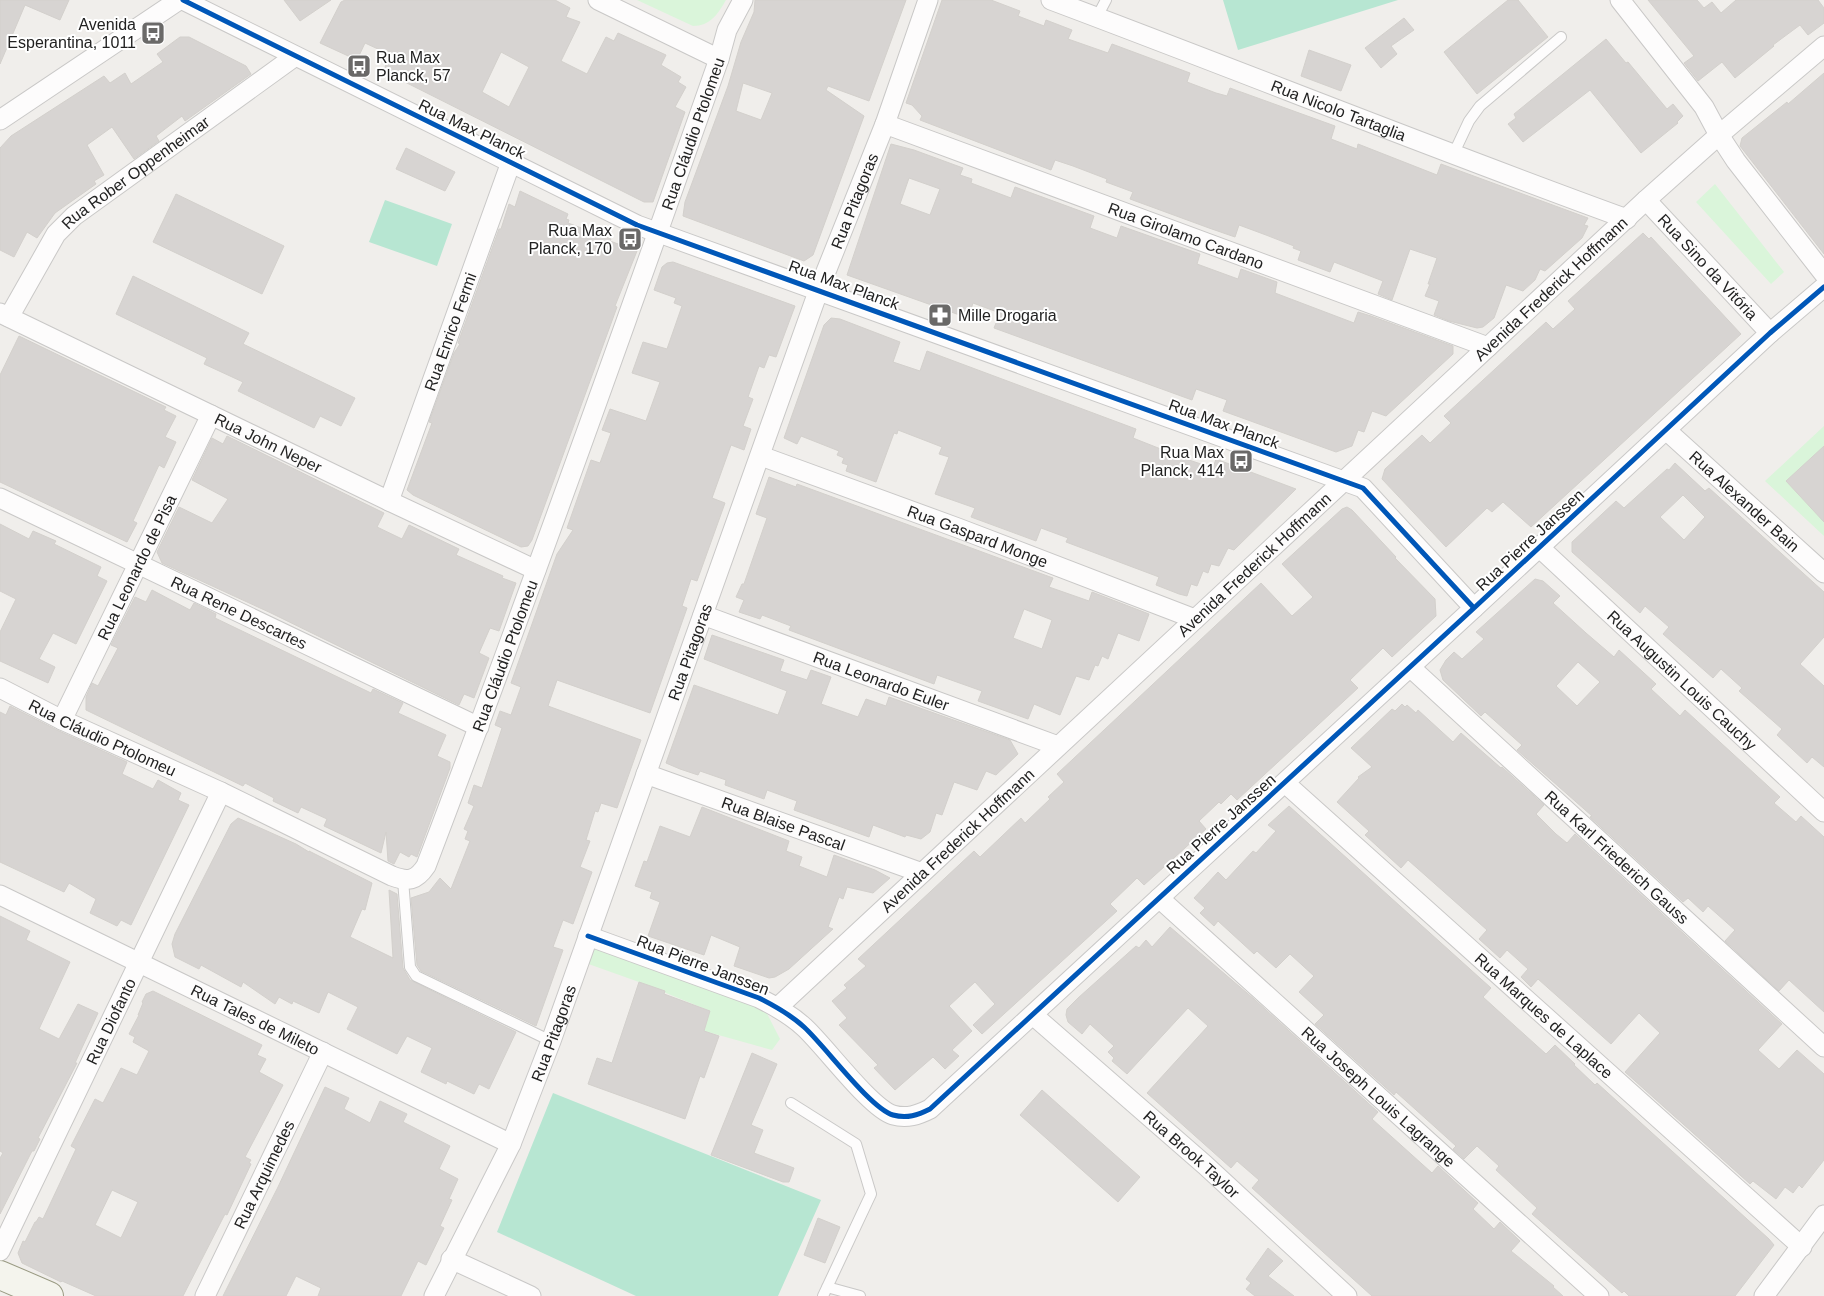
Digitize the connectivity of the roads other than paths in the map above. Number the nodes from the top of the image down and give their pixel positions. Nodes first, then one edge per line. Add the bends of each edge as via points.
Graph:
1 (179, 0) edge
2 (183, 0) edge
3 (598, 0) edge
4 (743, 0) edge
5 (928, 0) edge
6 (1051, 0) edge
7 (1106, 0) edge
8 (1620, 0) edge
9 (1097, 17) junction
10 (1562, 37) dead end
11 (1824, 46) edge
12 (294, 57) junction
13 (719, 60) junction
14 (0, 120) edge
15 (885, 124) junction
16 (1719, 135) junction
17 (1453, 155) junction
18 (510, 162) junction
19 (1646, 200) junction
20 (1627, 219) junction
21 (658, 232) junction
22 (1824, 274) edge
23 (1824, 287) edge
24 (819, 289) junction
25 (4, 315) edge
26 (1770, 333) junction
27 (1488, 347) junction
28 (211, 415) junction
29 (1666, 430) junction
30 (761, 456) junction
31 (1344, 481) junction
32 (0, 498) edge
33 (389, 501) junction
34 (1540, 548) junction
35 (139, 564) junction
36 (536, 570) junction
37 (1824, 573) edge
38 (1474, 608) junction
39 (704, 615) junction
40 (1195, 619) junction
41 (1410, 667) junction
42 (0, 688) edge
43 (62, 720) junction
44 (479, 728) junction
45 (1058, 746) junction
46 (646, 774) junction
47 (1285, 783) junction
48 (221, 792) junction
49 (1824, 812) edge
50 (922, 873) junction
51 (403, 880) junction
52 (0, 895) edge
53 (1159, 898) junction
54 (588, 936) junction
55 (139, 964) junction
56 (778, 1007) junction
57 (1033, 1015) junction
58 (551, 1041) junction
59 (1824, 1046) edge
60 (323, 1052) junction
61 (792, 1103) dead end
62 (511, 1144) junction
63 (1824, 1215) edge
64 (1802, 1247) junction
65 (0, 1251) edge
66 (451, 1259) junction
67 (0, 1274) edge
68 (825, 1291) edge
69 (49, 1296) edge
70 (205, 1296) edge
71 (434, 1296) edge
72 (531, 1296) edge
73 (860, 1296) edge
74 (1347, 1296) edge
75 (1599, 1296) edge
76 (1764, 1296) edge

1 - 14 street
2 - 12 street, Rua Max Planck
3 - 13 street
4 - 13 street, Rua Cláudio Ptolomeu via 727,30
5 - 15 street, Rua Pitagoras
6 - 9 street, Rua Nicolo Tartaglia
7 - 9 lane
8 - 16 street via 1704,107
9 - 17 street, Rua Nicolo Tartaglia
10 - 17 lane via 1480,106
11 - 16 street, Avenida Frederick Hoffmann
12 - 18 street, Rua Max Planck
12 - 25 street, Rua Rober Oppenheimar via 74,216 56,234
13 - 21 street, Rua Cláudio Ptolomeu
15 - 24 street, Rua Pitagoras
15 - 27 street, Rua Girolamo Cardano
16 - 19 street, Avenida Frederick Hoffmann
16 - 22 street
17 - 20 street, Rua Nicolo Tartaglia
18 - 21 street, Rua Max Planck via 637,225
18 - 33 street, Rua Enrico Fermi
19 - 20 street, Avenida Frederick Hoffmann
19 - 26 street, Rua Sino da Vitória
20 - 27 street, Avenida Frederick Hoffmann
21 - 24 street, Rua Max Planck
21 - 36 street, Rua Cláudio Ptolomeu
23 - 26 street, Rua Pierre Janssen
24 - 30 street, Rua Pitagoras
24 - 31 street, Rua Max Planck
25 - 28 street, Rua John Neper
26 - 29 street, Rua Pierre Janssen
27 - 31 street, Avenida Frederick Hoffmann
28 - 33 street, Rua John Neper
28 - 35 street, Rua Leonardo de Pisa
29 - 34 street, Rua Pierre Janssen
29 - 37 street, Rua Alexander Bain
30 - 39 street, Rua Pitagoras
30 - 40 street, Rua Gaspard Monge
31 - 38 street, Rua Max Planck via 1363,488
31 - 40 street, Avenida Frederick Hoffmann
32 - 35 street, Rua Rene Descartes
33 - 36 street, Rua John Neper
34 - 38 street, Rua Pierre Janssen
34 - 49 street, Rua Augustin Louis Cauchy
35 - 43 street, Rua Leonardo de Pisa
35 - 44 street, Rua Rene Descartes
36 - 44 street, Rua Cláudio Ptolomeu
38 - 41 street, Rua Pierre Janssen
39 - 45 street, Rua Leonardo Euler
39 - 46 street, Rua Pitagoras
40 - 45 street, Avenida Frederick Hoffmann
41 - 47 street, Rua Pierre Janssen
41 - 59 street, Rua Karl Friederich Gauss
42 - 43 street, Rua Cláudio Ptolomeu
43 - 48 street, Rua Cláudio Ptolomeu
44 - 51 street, Rua Cláudio Ptolomeu via 426,866 413,879
45 - 50 street, Avenida Frederick Hoffmann
46 - 50 street, Rua Blaise Pascal
46 - 54 street, Rua Pitagoras
47 - 53 street, Rua Pierre Janssen
47 - 64 street, Rua Marques de Laplace
48 - 51 street, Rua Cláudio Ptolomeu
48 - 55 street, Rua Diofanto
50 - 56 street, Avenida Frederick Hoffmann
51 - 58 lane via 412,972
52 - 55 street, Rua Tales de Mileto
53 - 57 street, Rua Pierre Janssen
53 - 75 street, Rua Joseph Louis Lagrange
54 - 56 street, Rua Pierre Janssen
54 - 58 street, Rua Pitagoras
55 - 60 street, Rua Tales de Mileto
55 - 65 street, Rua Diofanto
56 - 57 street, Rua Pierre Janssen via 804,1026 876,1104 893,1115 913,1117 930,1109
57 - 74 street, Rua Brook Taylor via 1205,1165
58 - 62 street, Rua Pitagoras
60 - 62 street, Rua Tales de Mileto
60 - 70 street, Rua Arquimedes
61 - 68 lane via 856,1144 871,1194
62 - 66 street, Rua Pitagoras
63 - 64 street
64 - 76 street
66 - 71 street, Rua Pitagoras
66 - 72 street
67 - 69 main road
68 - 73 lane

